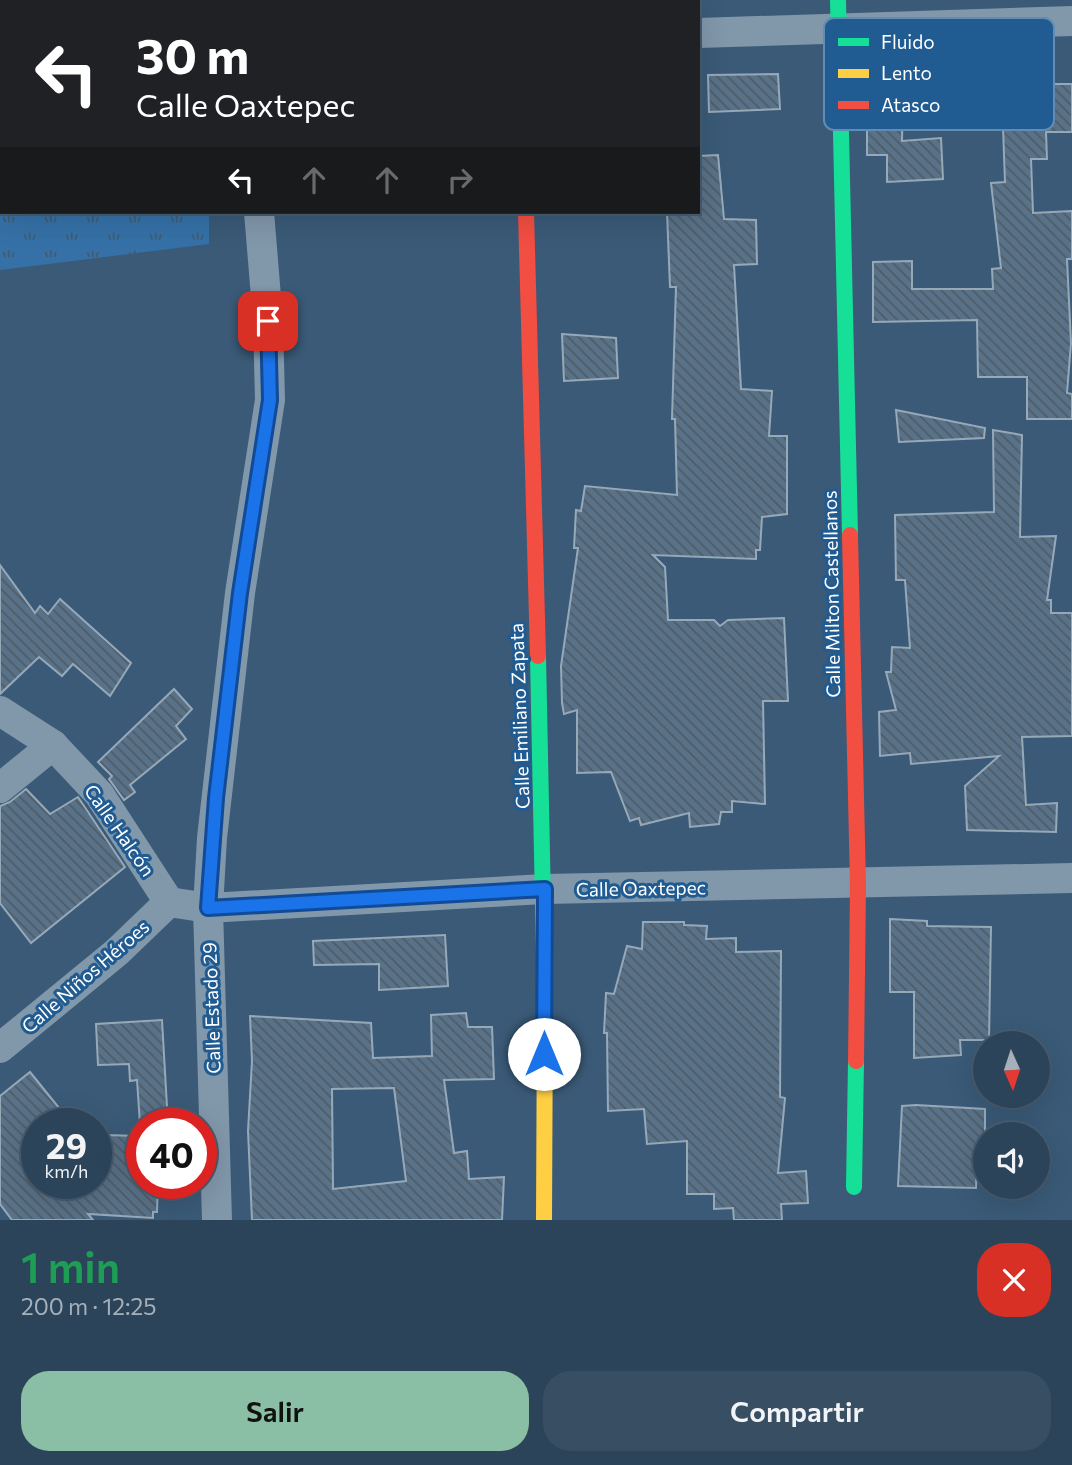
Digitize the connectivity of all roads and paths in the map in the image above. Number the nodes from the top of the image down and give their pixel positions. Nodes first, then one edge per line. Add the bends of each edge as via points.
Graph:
1 (838, 0) edge
2 (839, 18) edge
3 (1072, 21) edge
4 (1054, 22) edge
5 (824, 30) edge
6 (700, 33) edge
7 (841, 130) edge
8 (259, 214) edge
9 (526, 214) edge
10 (0, 711) edge
11 (53, 745) junction
12 (0, 788) edge
13 (1072, 878) edge
14 (858, 885) junction
15 (545, 889) junction
16 (169, 902) junction
17 (208, 908) junction
18 (0, 1048) edge
19 (854, 1187) dead end
20 (217, 1220) edge
21 (544, 1220) edge

1 - 2 street, Calle Milton Castellanos
3 - 4 street
5 - 6 street
7 - 14 street, Calle Milton Castellanos
8 - 17 street, Calle Estado 29 via 270,400 240,593
9 - 15 street, Calle Emiliano Zapata
10 - 11 street, Calle Halcón
11 - 12 street
11 - 16 street, Calle Halcón via 99,794
13 - 14 street, Calle Oaxtepec
14 - 15 street, Calle Oaxtepec
14 - 19 street, Calle Milton Castellanos
15 - 17 street, Calle Oaxtepec
15 - 21 street, Calle Emiliano Zapata
16 - 17 street, Calle Oaxtepec
16 - 18 street, Calle Niños Héroes via 117,952
17 - 20 street, Calle Estado 29

